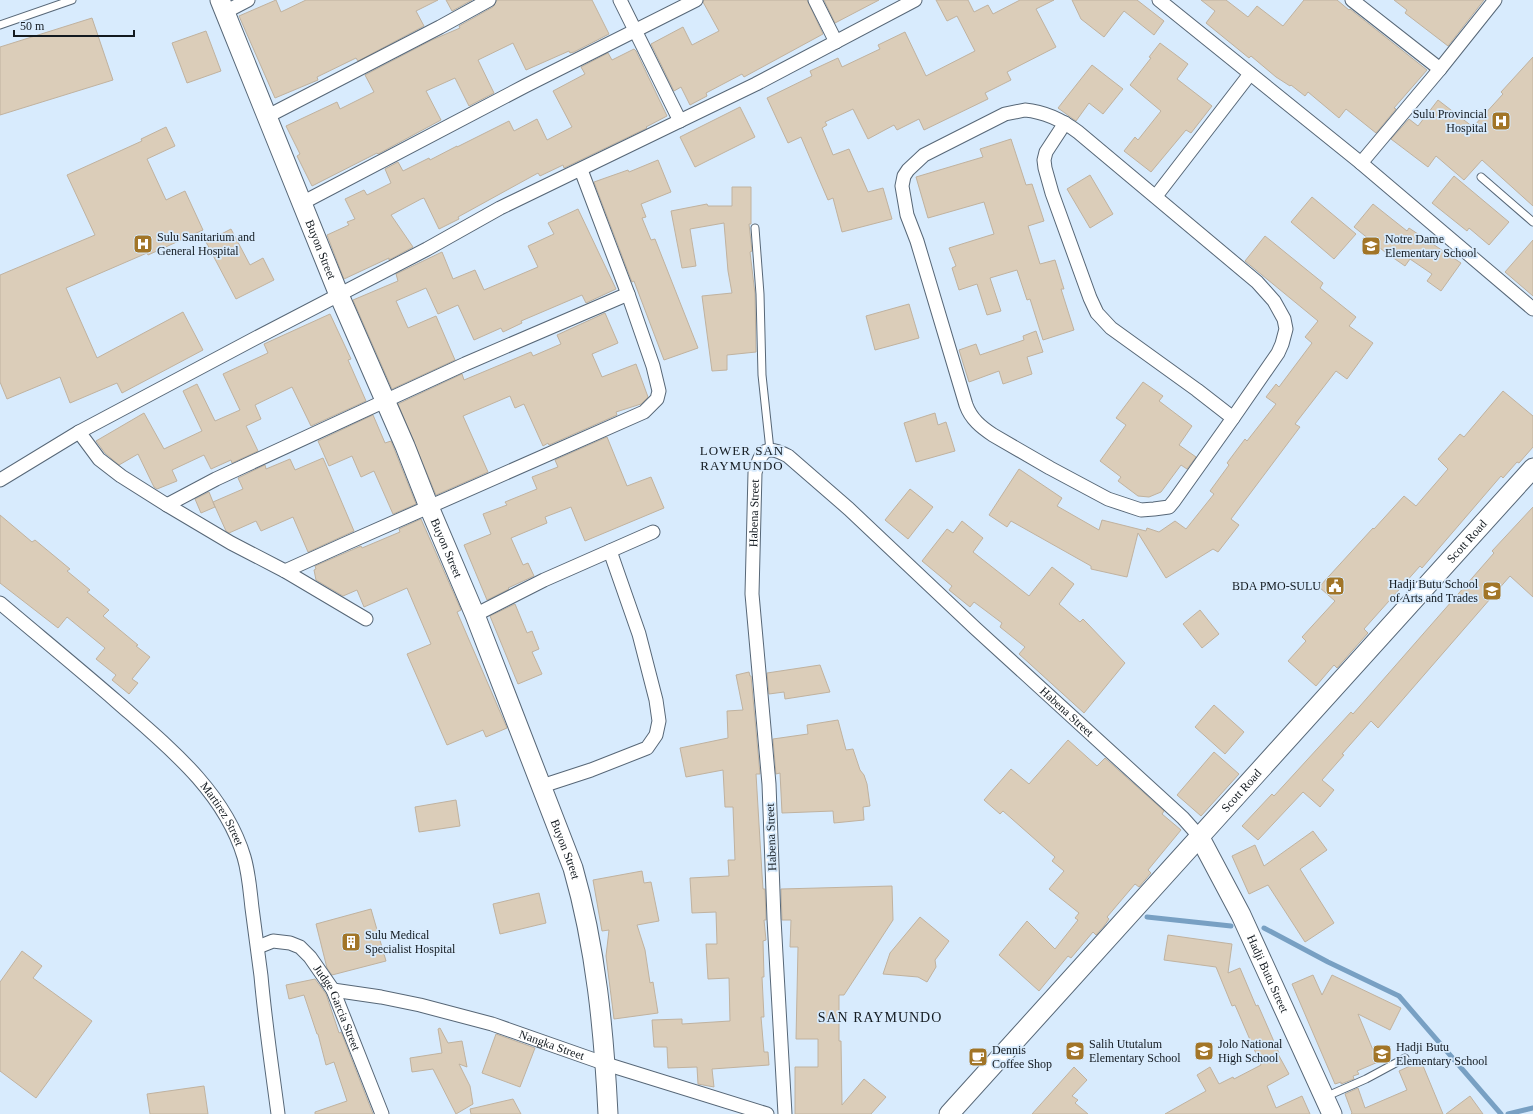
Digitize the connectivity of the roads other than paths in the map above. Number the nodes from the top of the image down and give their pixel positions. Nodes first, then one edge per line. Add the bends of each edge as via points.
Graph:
1 (72, 0) edge
2 (248, 0) edge
3 (490, 0) edge
4 (620, 0) edge
5 (696, 0) edge
6 (815, 0) edge
7 (915, 0) edge
8 (1159, 0) edge
9 (1352, 0) edge
10 (1495, 0) edge
11 (898, 4) edge
12 (223, 6) edge
13 (0, 25) edge
14 (635, 30) junction
15 (836, 42) junction
16 (1440, 69) junction
17 (1250, 74) junction
18 (268, 116) junction
19 (680, 121) junction
20 (1065, 123) junction
21 (1361, 163) junction
22 (581, 170) junction
23 (1481, 177) dead end
24 (1156, 196) junction
25 (302, 203) junction
26 (1533, 222) edge
27 (756, 228) dead end
28 (628, 294) junction
29 (339, 295) junction
30 (1533, 309) edge
31 (386, 401) junction
32 (1233, 418) junction
33 (79, 432) junction
34 (770, 450) junction
35 (1533, 468) edge
36 (0, 480) edge
37 (167, 505) junction
38 (429, 507) junction
39 (653, 532) dead end
40 (610, 551) junction
41 (285, 571) junction
42 (0, 603) edge
43 (475, 615) junction
44 (366, 619) dead end
45 (542, 786) junction
46 (1200, 836) junction
47 (258, 946) junction
48 (333, 990) junction
49 (1406, 1058) dead end
50 (606, 1064) junction
51 (1325, 1097) junction
52 (278, 1114) edge
53 (382, 1114) edge
54 (608, 1114) edge
55 (768, 1114) edge
56 (785, 1114) edge
57 (949, 1114) edge
58 (1332, 1114) edge

1 - 13 lane
2 - 12 street
3 - 18 street
4 - 14 street
5 - 14 street
6 - 15 street
7 - 11 street
8 - 17 street
9 - 16 street
10 - 16 street
11 - 15 street
12 - 18 main road, Buyon Street
14 - 19 street
14 - 25 street
15 - 19 street
16 - 21 street
17 - 21 street
17 - 24 street
18 - 25 main road, Buyon Street
19 - 22 street
20 - 24 street
20 - 32 street via 1046,152 1045,168 1097,313 1111,328
20 - 32 street via 1034,110 1005,114 924,155 913,164 903,180 908,214 968,411 983,428 1012,447 1108,499 1147,510 1168,507 1174,501
21 - 30 street
22 - 28 street
22 - 29 street via 500,208
23 - 26 lane
24 - 32 street via 1257,282 1274,301 1284,319 1286,328 1278,353
25 - 29 main road, Buyon Street
27 - 34 lane via 762,375
28 - 31 street
28 - 38 street via 659,391 652,405 644,412
29 - 31 main road, Buyon Street
29 - 33 street
31 - 37 street via 216,479
31 - 38 main road, Buyon Street
33 - 36 street
33 - 37 street via 99,459
34 - 46 street, Habena Street via 788,456 849,509
34 - 56 street, Habena Street via 763,453 759,459 755,473 752,594 769,784
35 - 46 main road, Scott Road
37 - 41 street
38 - 41 street
38 - 43 main road, Buyon Street
39 - 40 street
40 - 43 street via 544,580
40 - 45 street via 639,634 656,700 659,721 656,736 647,748
41 - 44 street
42 - 47 street, Martirez Street via 146,728 204,785 219,804 244,856
43 - 45 main road, Buyon Street
45 - 50 main road, Buyon Street via 582,899
46 - 51 main road, Hadji Butu Street via 1241,915
46 - 57 main road, Scott Road
47 - 48 street, Judge Garcia Street via 277,941 300,947
47 - 52 street, Martirez Street
48 - 50 street, Nangka Street via 420,1005 492,1024
48 - 53 street, Judge Garcia Street
49 - 51 lane
50 - 54 main road, Buyon Street
50 - 55 street, Nangka Street
51 - 58 main road, Hadji Butu Street

